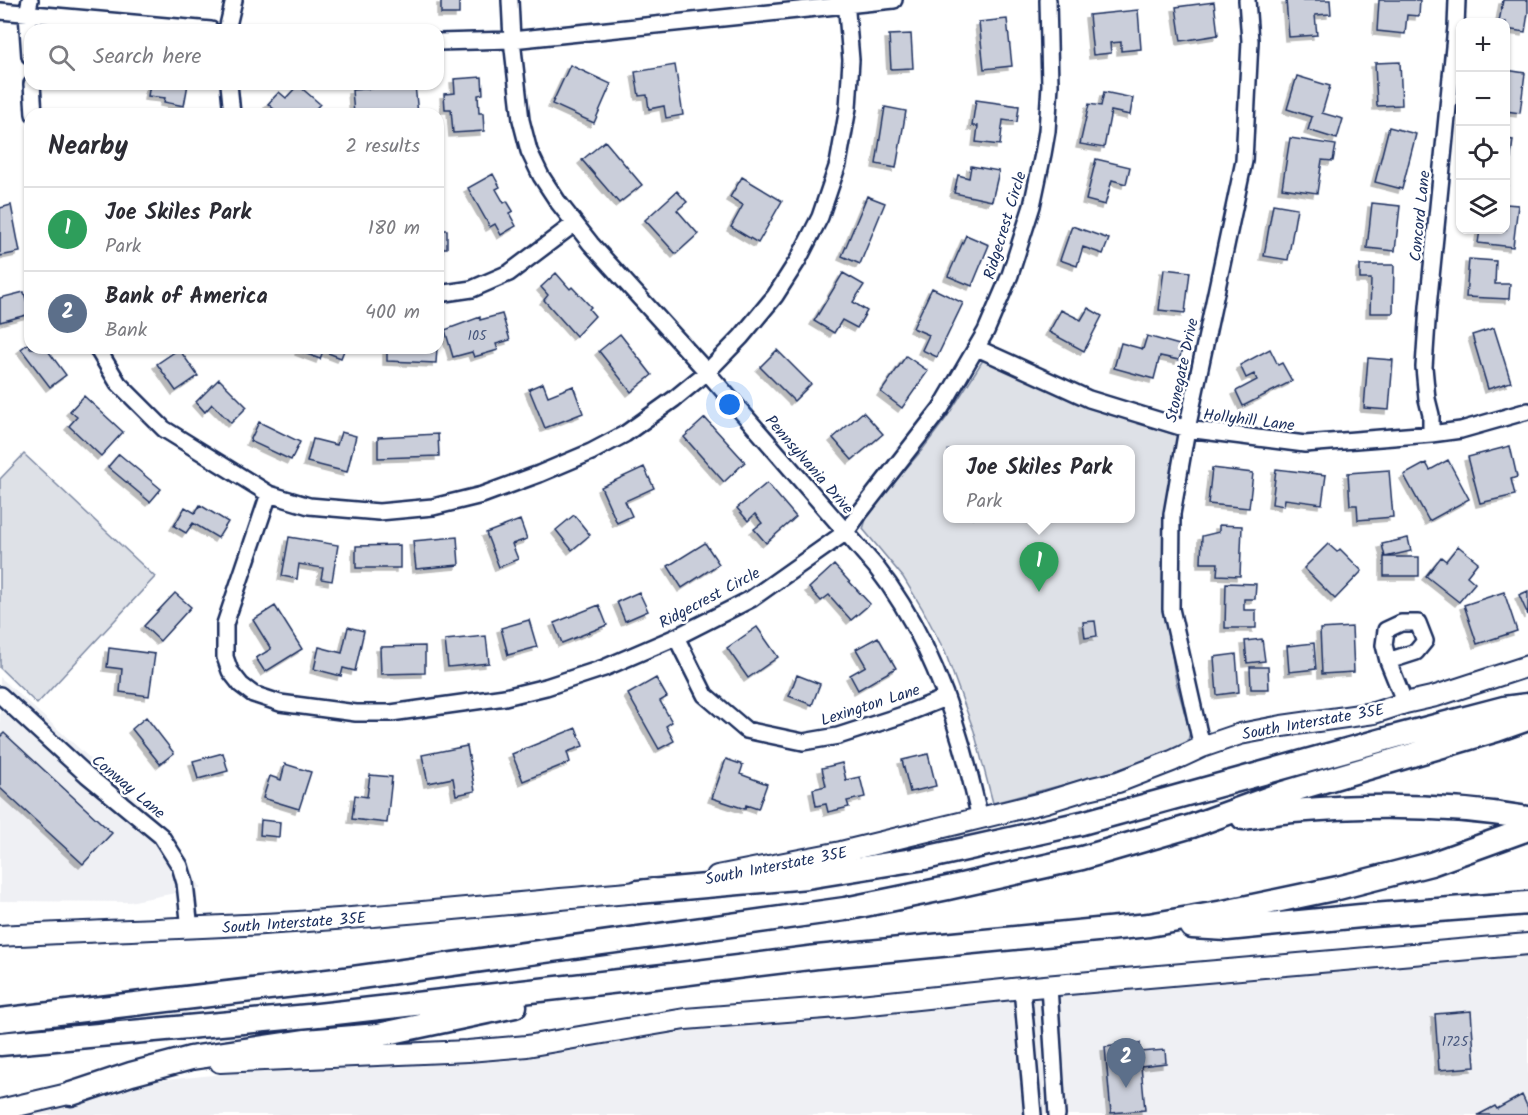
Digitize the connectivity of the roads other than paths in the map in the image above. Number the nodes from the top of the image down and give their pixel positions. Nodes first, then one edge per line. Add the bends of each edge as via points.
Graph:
1 (234, 0) edge
2 (510, 0) edge
3 (894, 0) edge
4 (1048, 0) edge
5 (1246, 0) edge
6 (1457, 0) edge
7 (847, 2) edge
8 (29, 7) edge
9 (0, 11) edge
10 (29, 24) edge
11 (164, 24) edge
12 (229, 24) edge
13 (512, 40) junction
14 (444, 42) edge
15 (32, 90) edge
16 (230, 90) edge
17 (34, 108) edge
18 (231, 108) edge
19 (574, 224) junction
20 (444, 293) edge
21 (977, 348) junction
22 (101, 354) edge
23 (706, 372) junction
24 (1528, 411) edge
25 (1187, 429) junction
26 (1431, 435) junction
27 (269, 494) junction
28 (846, 532) junction
29 (676, 637) junction
30 (1388, 661) dead end
31 (1528, 666) edge
32 (0, 696) edge
33 (945, 698) junction
34 (1405, 703) junction
35 (1528, 705) edge
36 (1528, 719) edge
37 (1202, 747) junction
38 (980, 818) junction
39 (1528, 818) edge
40 (1192, 826) junction
41 (1528, 829) edge
42 (638, 892) junction
43 (1528, 903) edge
44 (1149, 926) junction
45 (190, 929) junction
46 (0, 936) edge
47 (1528, 944) edge
48 (652, 978) junction
49 (1048, 986) junction
50 (1022, 988) junction
51 (0, 1020) edge
52 (0, 1044) edge
53 (71, 1094) junction
54 (0, 1110) edge
55 (1033, 1115) edge
56 (1057, 1115) edge

1 - 12 street
2 - 13 street, Pennsylvania Drive
3 - 7 street
4 - 21 street, Ridgecrest Circle via 1050,85 1043,154 1011,275
5 - 25 street, Stonegate Drive via 1250,41 1244,161
6 - 26 street, Concord Lane via 1424,367
7 - 13 street
7 - 23 street via 851,60 848,108 838,164 820,217 775,296
8 - 9 street
8 - 10 street
8 - 11 street
13 - 14 street
13 - 19 street, Pennsylvania Drive via 521,120 529,151
15 - 17 street
16 - 18 street
19 - 20 street via 509,273 472,289
19 - 23 street, Pennsylvania Drive
21 - 25 street, Hollyhill Lane via 1089,399
21 - 28 street, Ridgecrest Circle via 941,408
22 - 27 street via 118,383 164,429
23 - 27 street via 625,434 580,457 482,495 433,507 379,512 309,506
23 - 28 street, Pennsylvania Drive
24 - 26 street, Hollyhill Lane
25 - 26 street, Hollyhill Lane via 1305,444
25 - 37 street, Stonegate Drive via 1172,514 1171,609
27 - 29 street, Ridgecrest Circle via 225,624 225,657 230,671 253,694 280,703 356,713 461,704 546,687 604,668
28 - 29 street, Ridgecrest Circle via 751,599
28 - 33 street, Pennsylvania Drive via 888,582 908,615 932,661
29 - 33 street, Lexington Lane via 705,695 746,730 803,742 838,736
30 - 34 street
31 - 34 main road, South Interstate 35E
32 - 45 street, Conway Lane via 161,836 180,866
33 - 38 street, Pennsylvania Drive via 962,744
34 - 37 main road, South Interstate 35E via 1374,712 1250,731
35 - 42 highway via 1408,733 1082,823 925,858 807,877
36 - 40 highway via 1283,793
37 - 38 main road, South Interstate 35E via 1118,782
38 - 42 main road, South Interstate 35E via 841,852
39 - 40 highway via 1465,810 1372,806 1291,811
40 - 51 highway via 1082,858 845,909 353,978
41 - 44 highway via 1431,864 1338,888
42 - 45 main road, South Interstate 35E
43 - 44 highway via 1227,929
44 - 48 highway via 817,957
45 - 46 main road, South Interstate 35E
47 - 49 main road
48 - 52 highway via 309,1016
48 - 53 highway via 378,1035 191,1058
49 - 50 main road
49 - 56 street
50 - 53 main road via 685,1019 515,1047 220,1062 138,1076
50 - 55 street
53 - 54 main road

